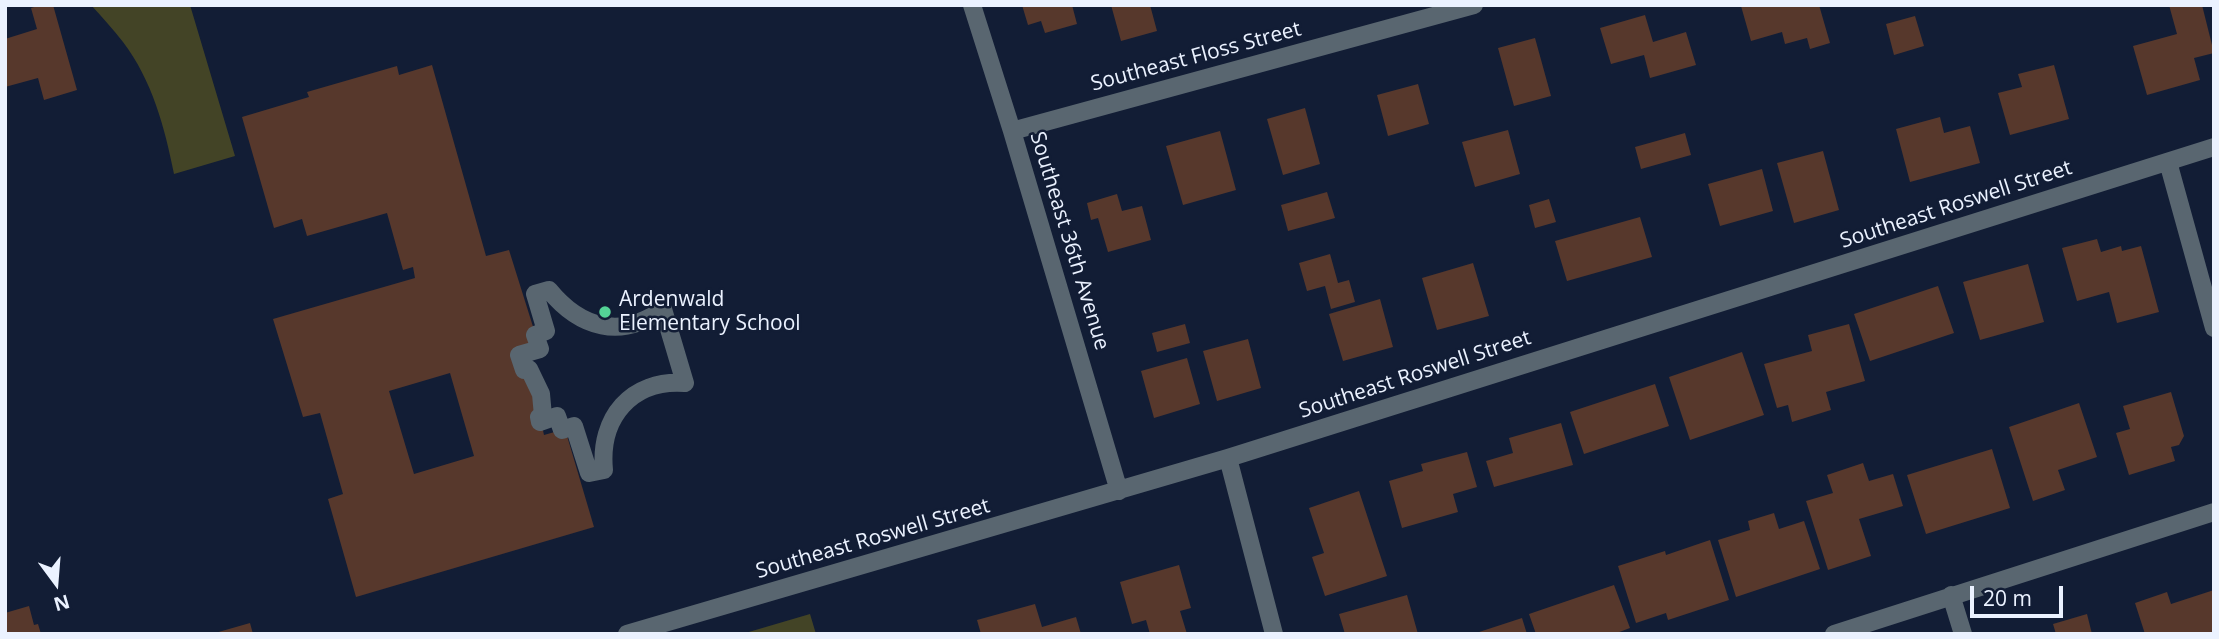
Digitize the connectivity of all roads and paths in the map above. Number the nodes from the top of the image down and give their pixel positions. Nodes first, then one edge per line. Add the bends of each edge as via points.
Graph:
1 (972, 5) edge
2 (1474, 5) edge
3 (1012, 131) junction
4 (2214, 147) edge
5 (2168, 162) junction
6 (2214, 328) edge
7 (685, 383) joint
8 (1228, 458) junction
9 (1119, 492) junction
10 (2214, 512) edge
11 (1951, 596) junction
12 (627, 634) edge
13 (1274, 634) edge
14 (1833, 634) edge
15 (1963, 634) edge

1 - 3 street, Southeast 36th Avenue
2 - 3 street, Southeast Floss Street
3 - 9 street, Southeast 36th Avenue
4 - 5 street, Southeast Roswell Street
5 - 6 street
5 - 8 street, Southeast Roswell Street
7 - 7 street via 663,309 636,324 607,327 573,314 550,290 535,294 547,331 535,335 540,349 519,355 541,394 540,422 558,416 562,430 574,426 589,473 604,470 605,434 624,403 662,384
8 - 9 street, Southeast Roswell Street
8 - 13 street
9 - 12 street, Southeast Roswell Street
10 - 11 street
11 - 14 street
11 - 15 street

